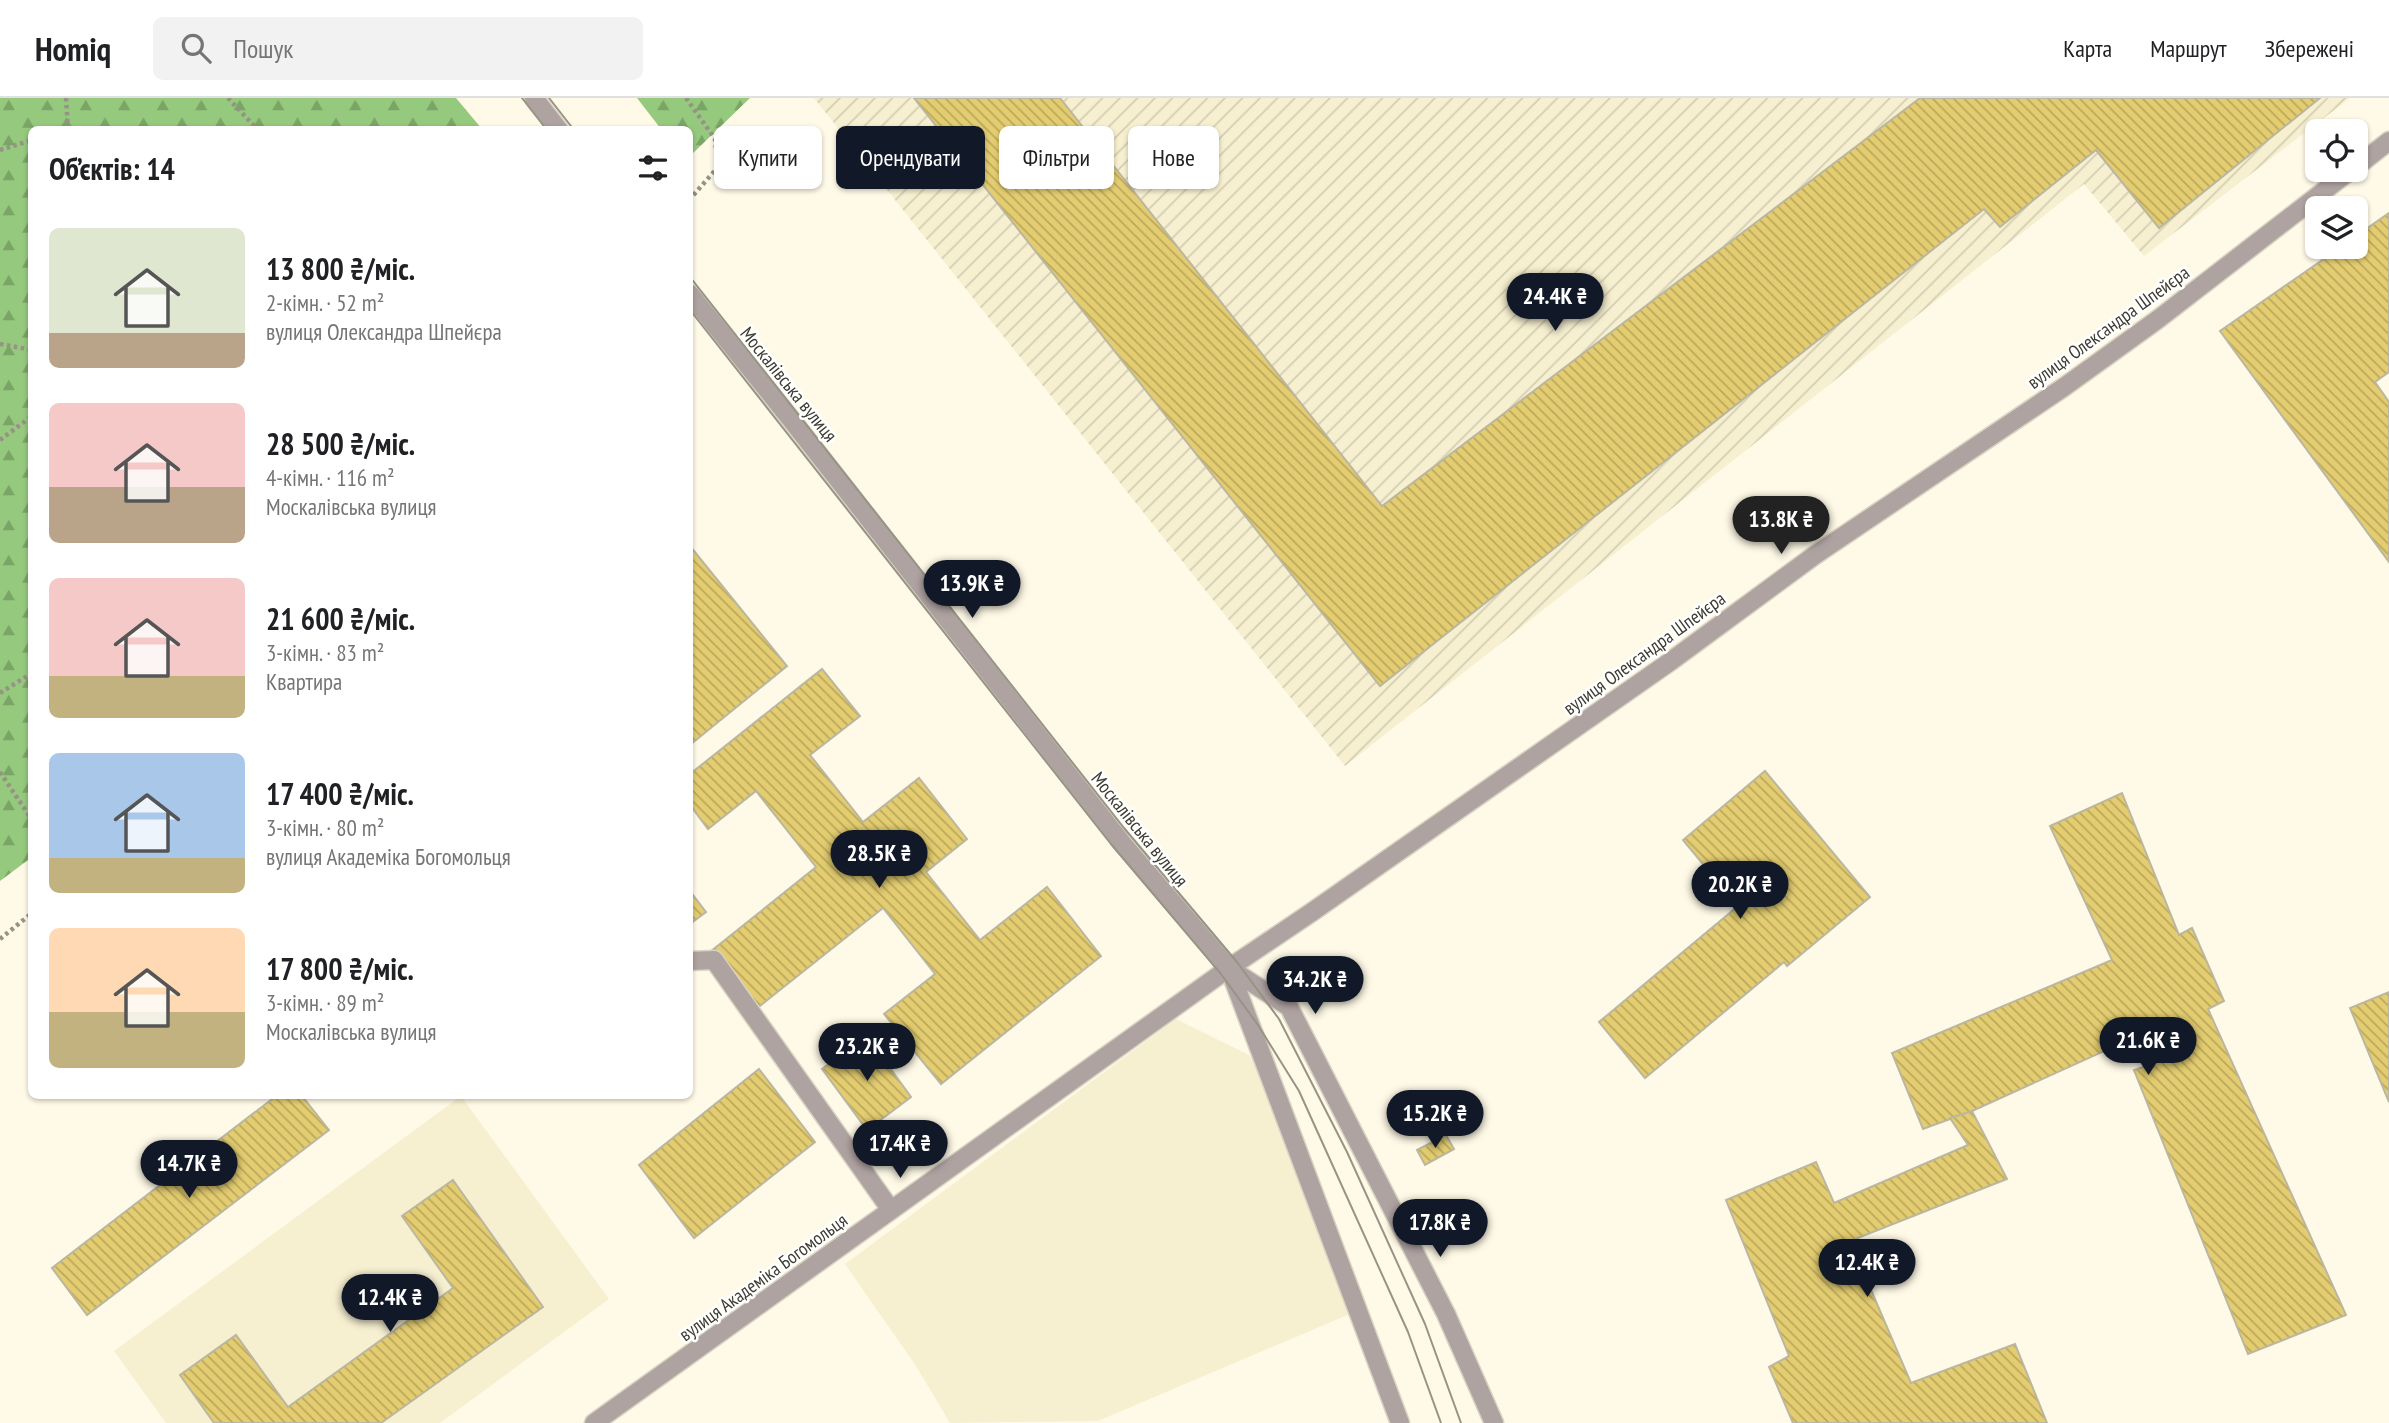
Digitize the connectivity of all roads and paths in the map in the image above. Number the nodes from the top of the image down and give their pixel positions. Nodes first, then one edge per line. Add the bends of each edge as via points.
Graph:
1 (66, 98) edge
2 (228, 98) edge
3 (534, 98) edge
4 (686, 98) edge
5 (68, 126) edge
6 (254, 126) edge
7 (556, 126) edge
8 (28, 141) edge
9 (2389, 141) edge
10 (0, 150) edge
11 (2368, 158) edge
12 (2335, 182) edge
13 (693, 196) edge
14 (693, 298) edge
15 (0, 344) edge
16 (28, 349) edge
17 (28, 419) edge
18 (0, 440) edge
19 (28, 676) edge
20 (0, 693) edge
21 (0, 772) edge
22 (28, 814) edge
23 (28, 916) edge
24 (0, 939) edge
25 (693, 961) edge
26 (1228, 968) junction
27 (891, 1210) junction
28 (594, 1423) edge
29 (1400, 1423) edge
30 (1494, 1423) edge

1 - 5 path
2 - 6 path
3 - 7 street
4 - 13 path via 715,139 719,167
8 - 10 path
9 - 11 street
12 - 26 street, вулиця Олександра Шпейєра via 2064,387 1815,555 1671,661
14 - 26 street, Москалівська вулиця via 1123,844
15 - 16 path
17 - 18 path
19 - 20 path
21 - 22 path
23 - 24 path
25 - 27 street via 714,960
26 - 27 street, вулиця Академіка Богомольця
26 - 29 street
26 - 30 street, Москалівська вулиця via 1289,1007 1446,1314
27 - 28 street, вулиця Академіка Богомольця

